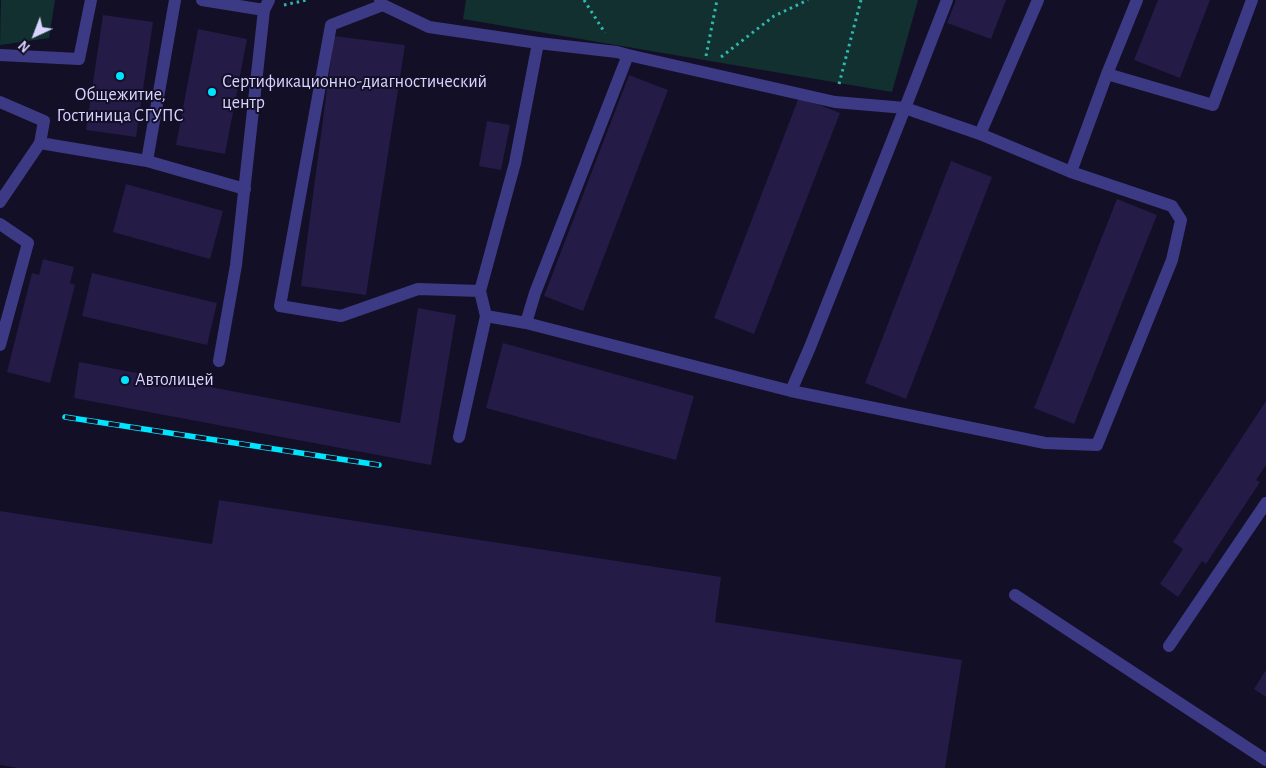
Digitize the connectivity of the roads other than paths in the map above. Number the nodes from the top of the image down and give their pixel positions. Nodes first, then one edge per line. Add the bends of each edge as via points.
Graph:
1 (91, 0) edge
2 (175, 0) edge
3 (202, 0) edge
4 (947, 0) edge
5 (1038, 0) edge
6 (1137, 0) edge
7 (1252, 0) edge
8 (381, 3) edge
9 (267, 5) edge
10 (538, 43) junction
11 (623, 53) junction
12 (0, 55) edge
13 (1108, 74) junction
14 (0, 102) edge
15 (905, 108) junction
16 (980, 134) junction
17 (40, 143) junction
18 (147, 161) junction
19 (1071, 172) junction
20 (245, 189) junction
21 (0, 202) edge
22 (0, 224) edge
23 (480, 292) junction
24 (486, 316) junction
25 (526, 323) junction
26 (0, 344) edge
27 (219, 361) dead end
28 (791, 391) junction
29 (459, 437) dead end
30 (1266, 503) edge
31 (1015, 595) dead end
32 (1169, 646) dead end
33 (1266, 760) edge

1 - 12 lane via 79,60
2 - 18 lane
3 - 9 lane
4 - 15 lane
5 - 16 lane
6 - 13 lane
7 - 13 lane via 1213,105
8 - 10 lane via 429,27
8 - 23 lane via 330,25 280,306 341,316 418,289
9 - 20 lane
10 - 11 lane
10 - 23 lane via 515,163
11 - 15 lane via 835,102
11 - 25 lane
13 - 19 lane
14 - 17 lane via 44,121
15 - 16 lane
15 - 28 lane
16 - 19 lane
17 - 18 lane
17 - 21 lane
18 - 20 lane
19 - 28 lane via 1172,206 1181,220 1172,260 1097,445 1045,443
20 - 27 lane via 236,266
22 - 26 lane via 28,243
23 - 24 lane
24 - 25 lane
24 - 29 lane
25 - 28 lane
30 - 32 lane
31 - 33 lane

